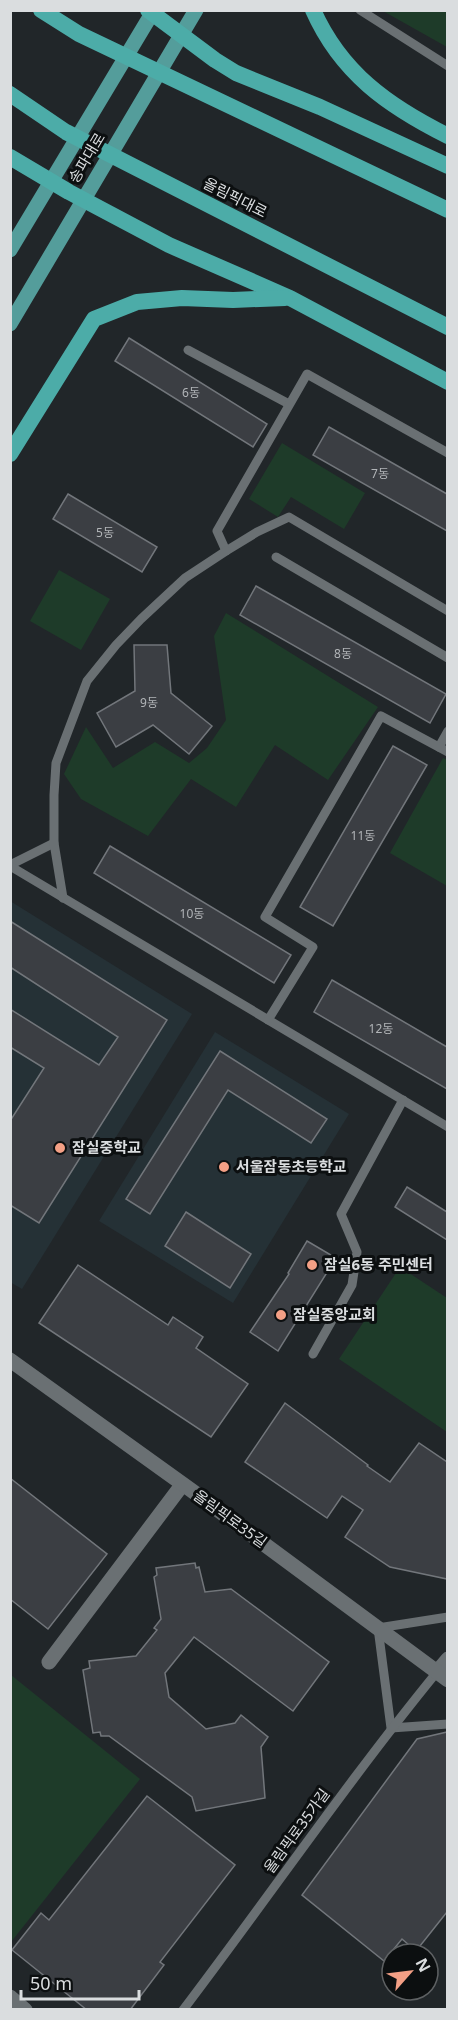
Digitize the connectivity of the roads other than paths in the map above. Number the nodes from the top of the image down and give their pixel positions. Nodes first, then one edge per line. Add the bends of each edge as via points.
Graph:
1 (41, 10) edge
2 (148, 10) edge
3 (154, 10) edge
4 (196, 10) edge
5 (313, 10) edge
6 (360, 10) edge
7 (447, 66) edge
8 (10, 94) edge
9 (447, 136) edge
10 (10, 156) edge
11 (447, 166) edge
12 (447, 210) edge
13 (10, 250) edge
14 (290, 298) junction
15 (10, 324) edge
16 (447, 327) edge
17 (188, 350) dead end
18 (447, 382) edge
19 (289, 404) junction
20 (447, 453) edge
21 (10, 454) edge
22 (226, 551) junction
23 (276, 557) dead end
24 (447, 611) edge
25 (447, 658) edge
26 (447, 731) edge
27 (443, 750) edge
28 (54, 843) junction
29 (10, 866) edge
30 (63, 898) junction
31 (268, 1020) junction
32 (403, 1100) junction
33 (447, 1127) edge
34 (313, 1354) dead end
35 (10, 1360) edge
36 (182, 1485) junction
37 (447, 1617) edge
38 (378, 1628) junction
39 (447, 1659) edge
40 (49, 1662) dead end
41 (442, 1676) edge
42 (447, 1724) edge
43 (391, 1728) junction
44 (183, 2010) edge

1 - 12 highway via 79,34
2 - 11 highway via 236,73
3 - 13 main road, 송파대로
4 - 15 main road, 송파대로
5 - 9 highway via 328,40 360,79 411,117
6 - 7 lane
8 - 16 highway, 올림픽대로 via 66,132
10 - 14 highway via 169,245
14 - 18 highway
14 - 21 highway via 136,302 94,319
17 - 19 lane
19 - 20 lane via 307,374
19 - 22 lane via 217,531
22 - 24 lane via 289,518
22 - 28 lane via 185,578 116,645 87,681 56,763
23 - 25 lane
26 - 27 lane
27 - 31 lane via 381,716 265,917 313,947
28 - 29 lane
28 - 30 lane
29 - 30 lane
30 - 31 lane
31 - 32 lane
32 - 33 lane
32 - 34 lane via 341,1214 357,1252 352,1285
35 - 36 street, 올림픽로35길
36 - 38 street, 올림픽로35길
36 - 40 street
37 - 38 lane
38 - 41 street, 올림픽로35길
38 - 43 lane
39 - 41 street
41 - 43 lane, 올림픽로35가길
42 - 43 lane
43 - 44 lane, 올림픽로35가길

